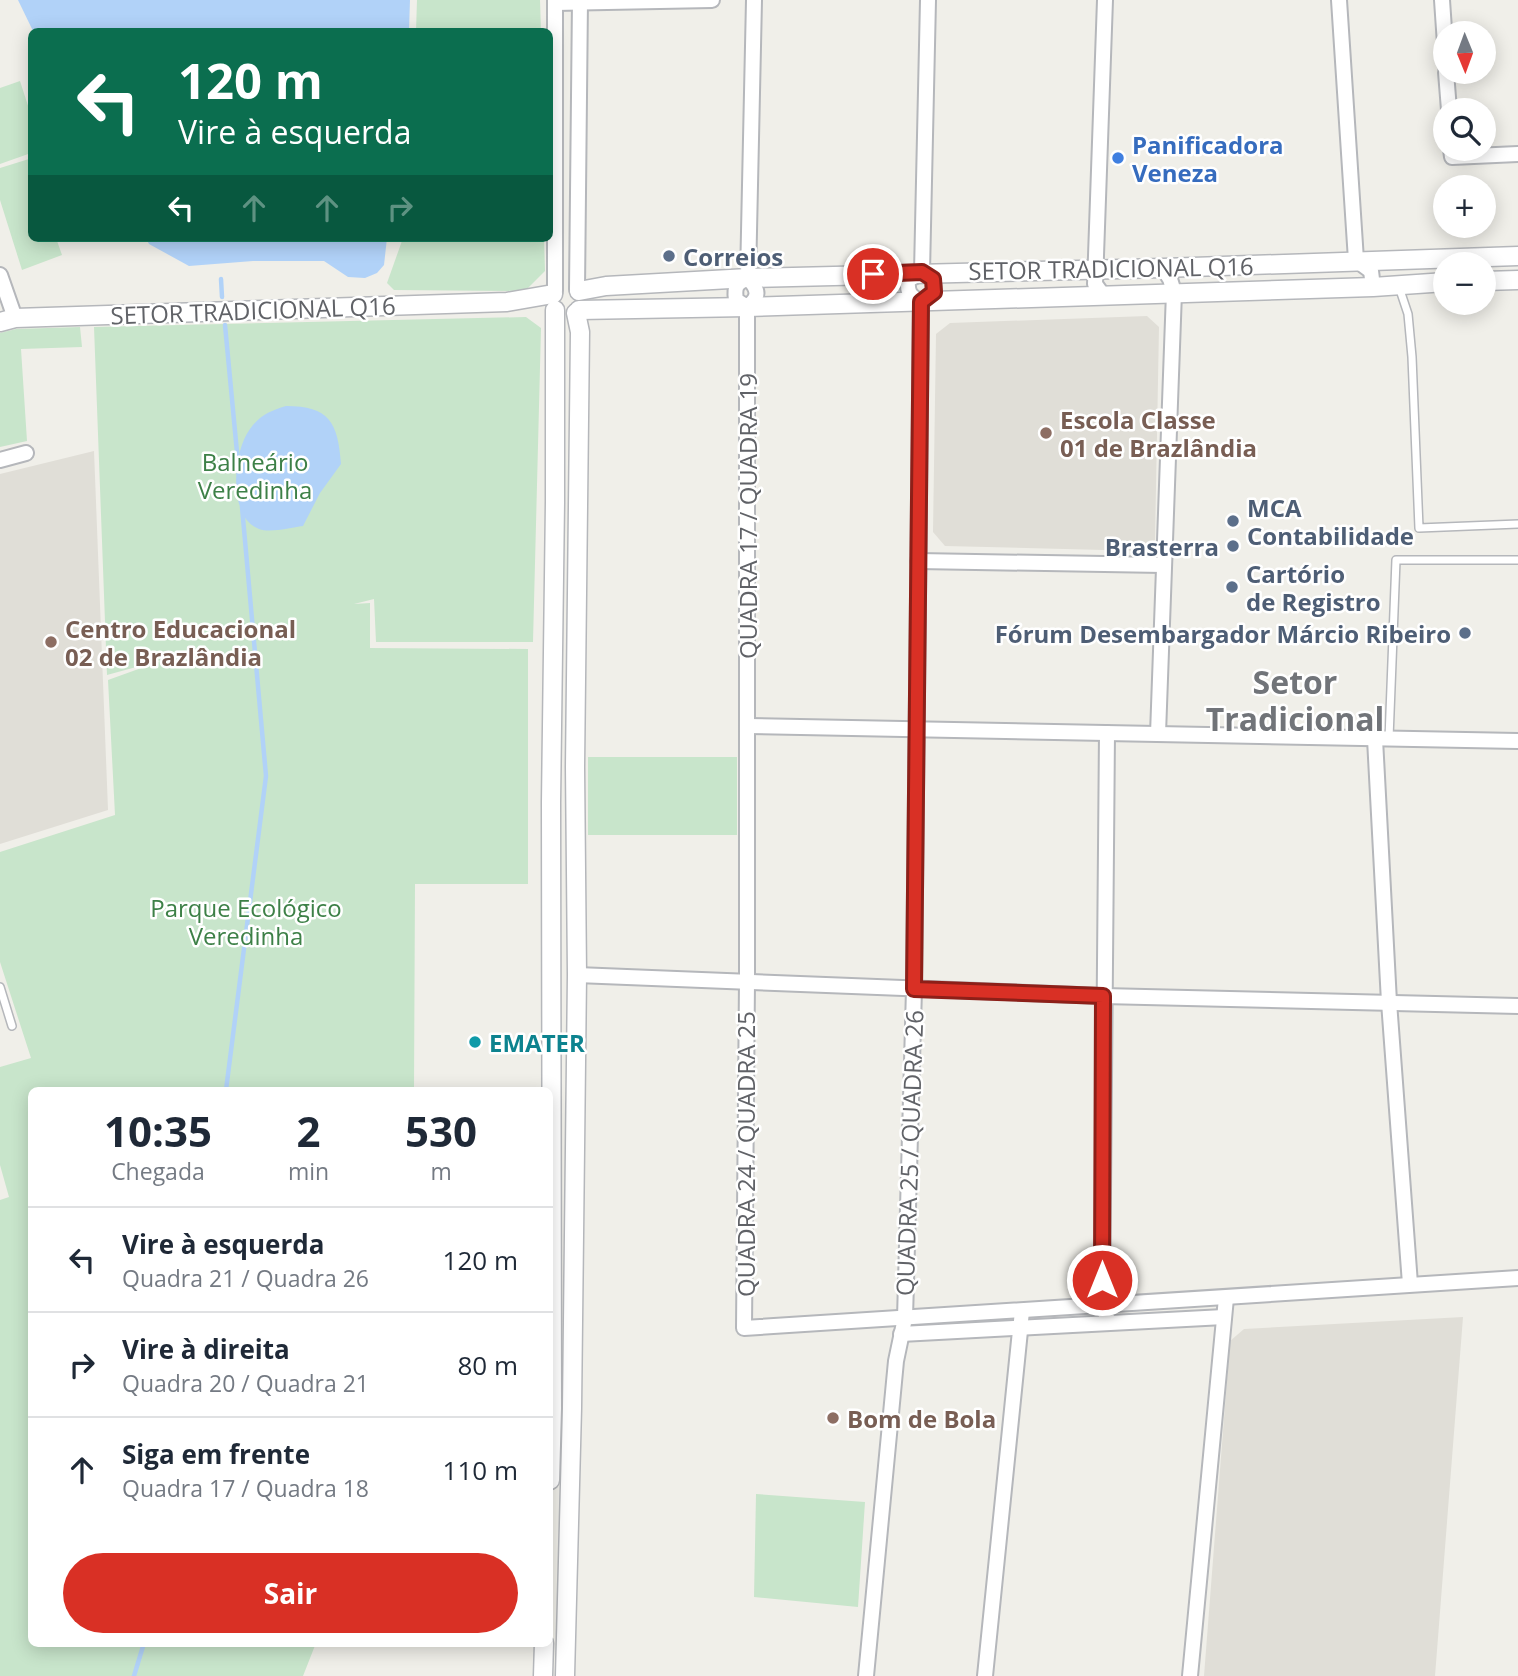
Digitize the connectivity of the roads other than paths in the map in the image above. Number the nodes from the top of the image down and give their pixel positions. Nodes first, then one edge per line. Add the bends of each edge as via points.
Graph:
1 (712, 0) edge
2 (754, 0) edge
3 (928, 0) edge
4 (1105, 0) edge
5 (1339, 0) edge
6 (1442, 0) edge
7 (555, 1) edge
8 (580, 1) edge
9 (1443, 21) edge
10 (555, 116) junction
11 (580, 116) junction
12 (1518, 154) edge
13 (1496, 155) edge
14 (554, 216) junction
15 (580, 217) junction
16 (1518, 256) edge
17 (1356, 260) junction
18 (1163, 268) junction
19 (1096, 269) junction
20 (922, 272) junction
21 (0, 275) edge
22 (748, 278) junction
23 (1518, 280) edge
24 (1496, 281) edge
25 (1433, 283) edge
26 (1398, 284) junction
27 (1373, 287) junction
28 (578, 290) junction
29 (1174, 292) junction
30 (1102, 295) junction
31 (554, 301) junction
32 (921, 302) junction
33 (747, 307) junction
34 (578, 311) junction
35 (8, 320) edge
36 (26, 453) dead end
37 (0, 460) edge
38 (1518, 524) edge
39 (576, 533) junction
40 (555, 534) junction
41 (1518, 560) edge
42 (918, 561) junction
43 (1163, 565) junction
44 (747, 726) junction
45 (916, 729) junction
46 (1107, 733) junction
47 (1158, 734) junction
48 (1382, 739) junction
49 (1518, 741) edge
50 (575, 767) junction
51 (552, 768) junction
52 (551, 802) junction
53 (575, 803) junction
54 (577, 975) junction
55 (747, 981) junction
56 (0, 987) edge
57 (914, 989) junction
58 (1103, 996) junction
59 (1389, 1002) junction
60 (1518, 1006) edge
61 (12, 1026) dead end
62 (551, 1087) edge
63 (1518, 1278) edge
64 (1410, 1284) junction
65 (1226, 1298) junction
66 (1102, 1306) junction
67 (1022, 1311) junction
68 (1224, 1317) junction
69 (905, 1318) junction
70 (1109, 1322) junction
71 (1020, 1329) junction
72 (901, 1334) junction
73 (553, 1408) edge
74 (572, 1408) junction
75 (544, 1647) edge
76 (543, 1676) edge
77 (565, 1676) edge
78 (866, 1676) edge
79 (985, 1676) edge
80 (1190, 1676) edge

1 - 8 street
2 - 22 street
3 - 20 street
4 - 19 street
5 - 17 street
6 - 9 street
7 - 8 street
7 - 10 street
8 - 11 street
10 - 11 street via 559,105 572,102
10 - 14 street
11 - 15 street
12 - 13 street
14 - 15 street via 566,200 575,204
14 - 31 street
15 - 28 street
16 - 17 street, SETOR TRADICIONAL Q16
17 - 18 street, SETOR TRADICIONAL Q16
17 - 27 street via 1371,271
18 - 19 street, SETOR TRADICIONAL Q16
18 - 29 street
19 - 20 street, SETOR TRADICIONAL Q16
19 - 30 street via 1095,284
20 - 22 street, SETOR TRADICIONAL Q16
20 - 32 street, QUADRA 25 / QUADRA 26 via 908,280 907,290
21 - 35 street
22 - 28 street, SETOR TRADICIONAL Q16
22 - 33 street, QUADRA 17 / QUADRA 19 via 734,290 736,300
23 - 24 street
25 - 26 street, SETOR TRADICIONAL Q16
26 - 27 street, SETOR TRADICIONAL Q16
26 - 38 lane via 1408,314 1411,347 1419,528
27 - 29 street, SETOR TRADICIONAL Q16
28 - 31 street via 565,285
28 - 34 street via 583,300
29 - 30 street, SETOR TRADICIONAL Q16
29 - 43 street
30 - 32 street, SETOR TRADICIONAL Q16
31 - 34 street via 562,315
31 - 35 street, SETOR TRADICIONAL Q16
31 - 40 street
32 - 33 street, SETOR TRADICIONAL Q16
32 - 42 street, QUADRA 25 / QUADRA 26
33 - 34 street, SETOR TRADICIONAL Q16
33 - 44 street, QUADRA 17 / QUADRA 19
34 - 39 street
36 - 37 street
39 - 40 street via 566,541
39 - 50 street
40 - 51 street
41 - 48 lane via 1396,561
42 - 43 street
42 - 45 street, QUADRA 25 / QUADRA 26
43 - 47 street
44 - 45 street
44 - 55 street, QUADRA 17 / QUADRA 19
45 - 46 street
45 - 57 street, QUADRA 25 / QUADRA 26
46 - 47 street
46 - 58 street
47 - 48 street
48 - 49 street
48 - 59 street
50 - 51 street via 562,774
50 - 53 street
51 - 52 street
52 - 53 street via 562,793
52 - 62 street
53 - 54 street
54 - 55 street
54 - 74 street
55 - 57 street
55 - 69 street, QUADRA 24 / QUADRA 25 via 744,1328
56 - 61 lane
57 - 58 street
57 - 69 street, QUADRA 25 / QUADRA 26
58 - 59 street
58 - 66 street
59 - 60 street
59 - 64 street
63 - 64 street
64 - 65 street
65 - 66 street
65 - 68 street
66 - 67 street
66 - 70 street
67 - 69 street
67 - 71 street
68 - 70 street
68 - 80 street
69 - 72 street, QUADRA 25 / QUADRA 26
70 - 71 street
71 - 72 street
71 - 79 street
72 - 78 street, QUADRA 25 / QUADRA 26
73 - 74 street
74 - 77 street
75 - 76 street

